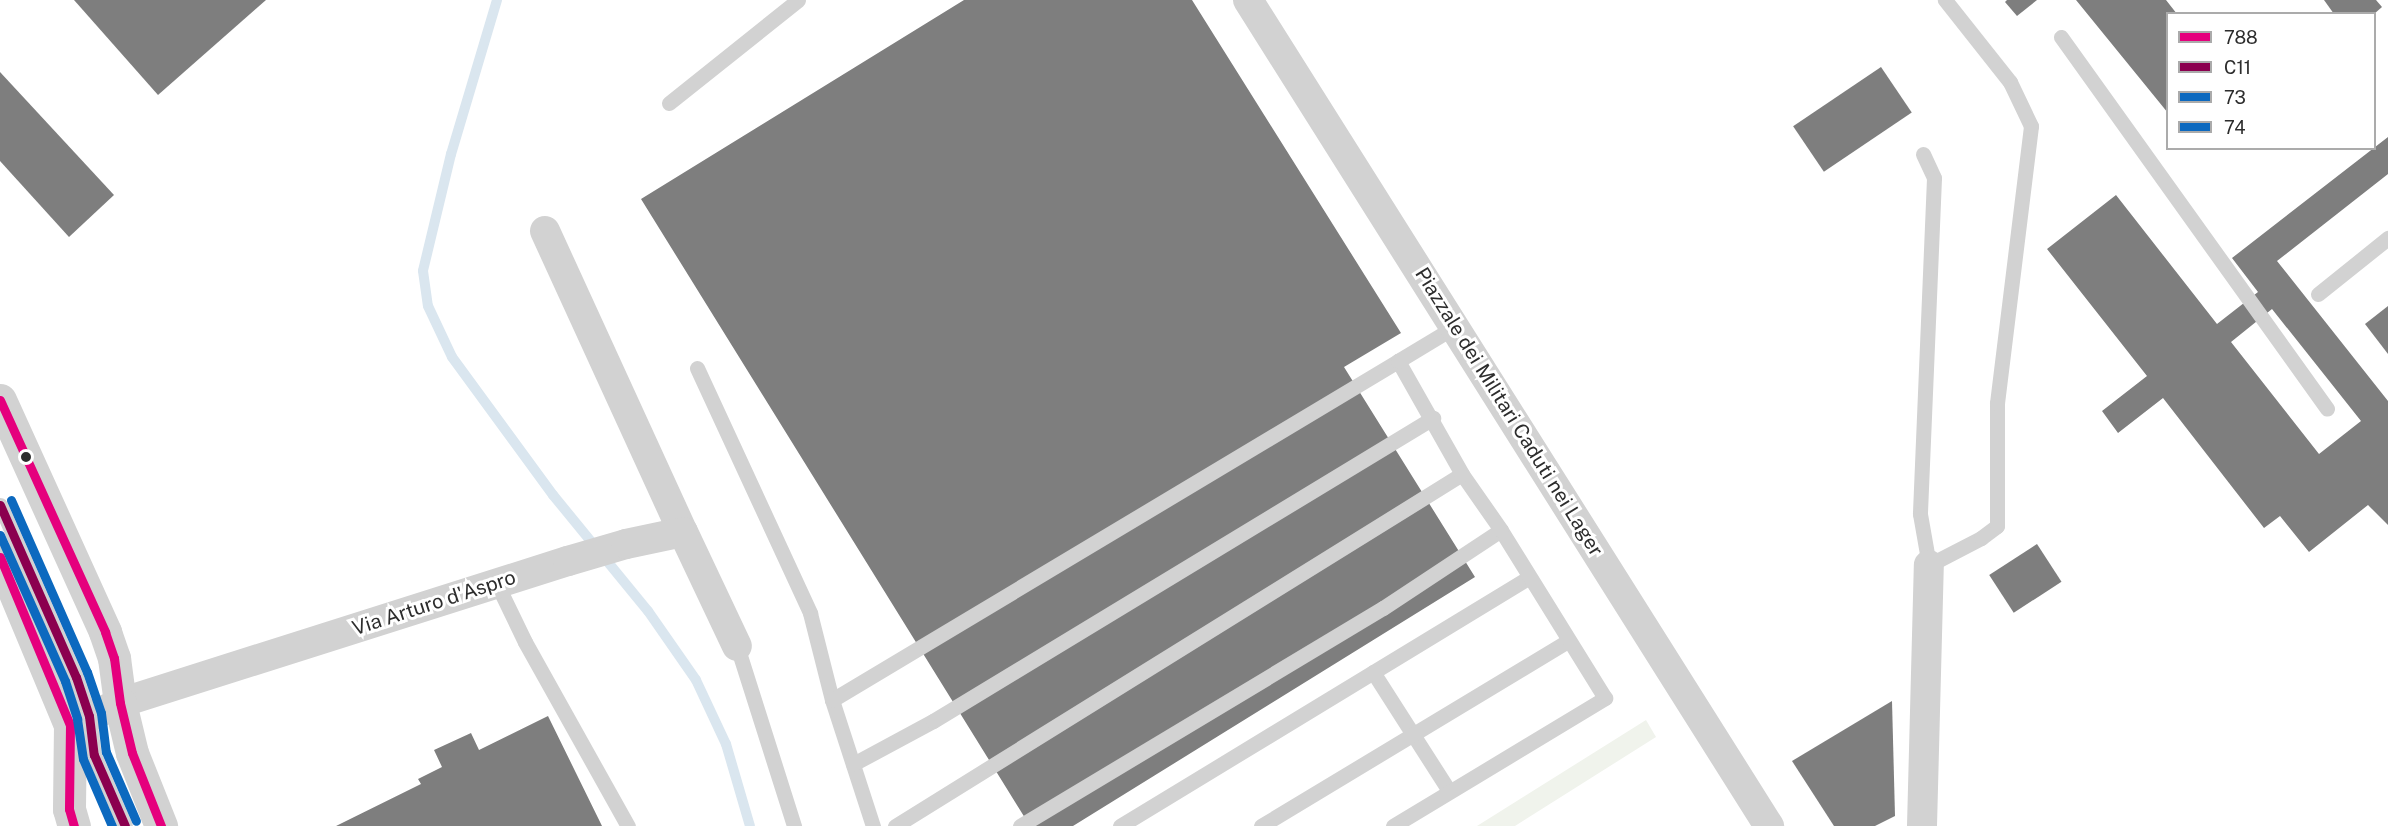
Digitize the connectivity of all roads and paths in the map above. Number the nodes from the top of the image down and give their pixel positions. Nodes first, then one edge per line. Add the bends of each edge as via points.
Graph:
1 (798, 0) edge
2 (1248, 0) edge
3 (1945, 0) edge
4 (2061, 37) dead end
5 (669, 103) dead end
6 (1923, 154) dead end
7 (545, 231) dead end
8 (2388, 238) edge
9 (2318, 294) dead end
10 (1456, 327) junction
11 (1398, 361) junction
12 (697, 368) dead end
13 (0, 400) edge
14 (2327, 408) dead end
15 (1433, 418) junction
16 (1462, 474) junction
17 (0, 505) edge
18 (1501, 530) junction
19 (683, 532) junction
20 (0, 557) edge
21 (1929, 565) junction
22 (1529, 577) junction
23 (497, 584) junction
24 (1568, 641) junction
25 (737, 646) joint
26 (1373, 672) junction
27 (832, 700) junction
28 (120, 703) junction
29 (79, 721) junction
30 (1413, 734) junction
31 (853, 764) junction
32 (1449, 791) junction
33 (74, 826) edge
34 (125, 826) edge
35 (161, 826) edge
36 (628, 826) edge
37 (794, 826) edge
38 (873, 826) edge
39 (895, 826) edge
40 (1020, 826) edge
41 (1120, 826) edge
42 (1261, 826) edge
43 (1393, 826) edge
44 (1769, 826) edge
45 (1923, 826) edge

1 - 5 lane
2 - 10 street, Piazzale dei Militari Caduti nei Lager
3 - 21 lane via 2010,82 2031,126 1997,403 1997,526
4 - 14 lane
6 - 21 lane via 1934,178 1920,514
7 - 19 street
8 - 9 lane
10 - 11 lane
10 - 44 street, Piazzale dei Militari Caduti nei Lager
11 - 15 lane
11 - 27 lane
12 - 27 lane via 810,613
13 - 28 street via 105,632 114,658
15 - 16 lane
15 - 31 lane via 953,710
16 - 18 lane
16 - 39 lane
17 - 29 lane via 76,677
18 - 22 lane
18 - 40 lane via 1383,608
19 - 23 street, Via Arturo d'Aspro via 626,544
19 - 25 street
20 - 29 street
21 - 45 street
22 - 24 lane
22 - 26 lane
23 - 28 street, Via Arturo d'Aspro
23 - 36 lane
24 - 30 lane
24 - 32 lane via 1605,698
25 - 37 lane
26 - 30 lane
26 - 41 lane
27 - 31 lane
28 - 29 street, Via Arturo d'Aspro
28 - 35 street via 132,753
29 - 33 street via 69,809
29 - 34 lane
30 - 32 lane
30 - 42 lane
31 - 38 lane
32 - 43 lane

